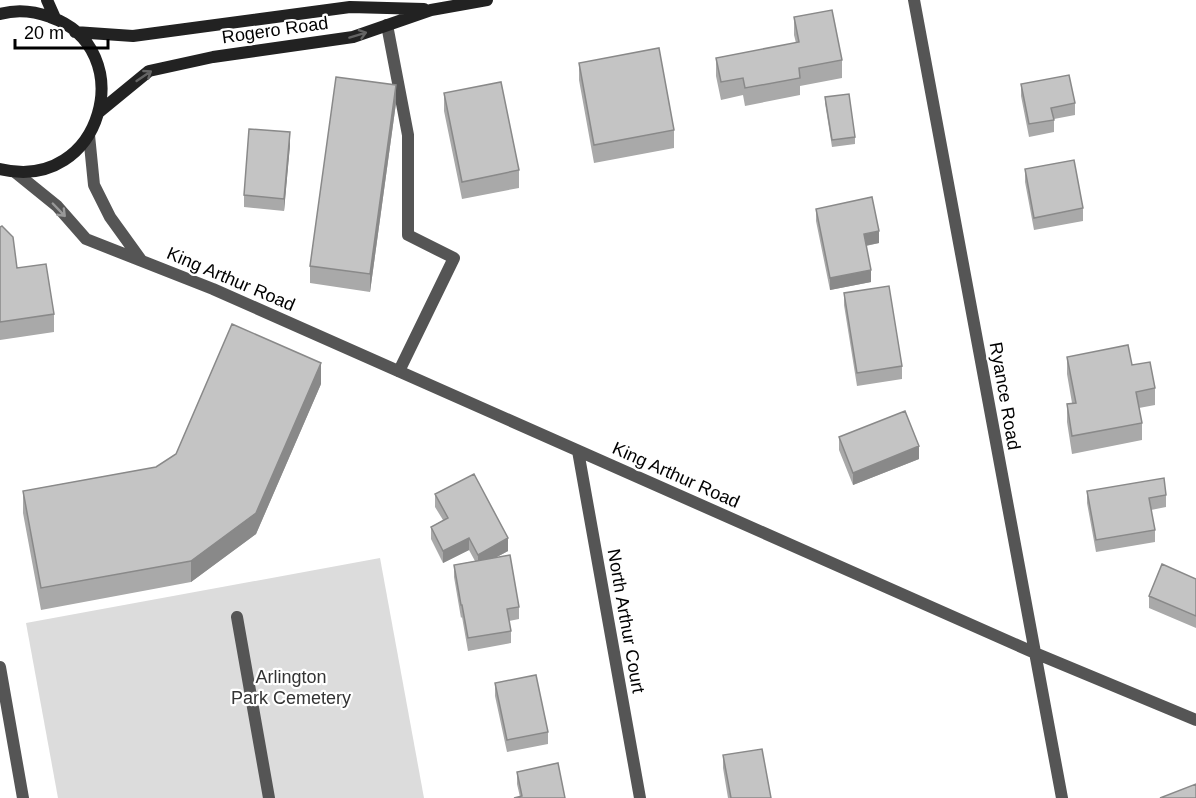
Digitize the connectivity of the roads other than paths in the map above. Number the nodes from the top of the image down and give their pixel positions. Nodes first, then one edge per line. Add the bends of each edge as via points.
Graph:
1 (46, 0) edge
2 (487, 0) edge
3 (914, 0) edge
4 (432, 10) junction
5 (0, 14) edge
6 (55, 18) junction
7 (387, 25) junction
8 (75, 32) junction
9 (99, 112) junction
10 (89, 135) junction
11 (0, 169) edge
12 (15, 172) junction
13 (142, 261) junction
14 (399, 371) junction
15 (578, 451) junction
16 (237, 617) dead end
17 (1035, 653) junction
18 (0, 667) edge
19 (1196, 720) edge
20 (23, 798) edge
21 (269, 798) edge
22 (640, 798) edge
23 (1062, 798) edge

1 - 6 main road
2 - 4 main road, Rogero Road
3 - 17 street, Ryance Road
4 - 7 main road, Rogero Road
4 - 8 main road, Rogero Road via 350,7 133,36
5 - 6 main road via 23,11
6 - 8 main road
9 -> 7 main road, Rogero Road via 149,71 213,57 353,38
7 - 14 street via 408,135 408,235 454,258
8 - 9 main road via 96,61 102,95
9 - 10 main road
10 - 12 main road via 65,159 49,167
10 - 13 street, King Arthur Road via 94,186 110,217
11 - 12 main road
12 -> 13 street, King Arthur Road via 57,206 86,239
13 - 14 street, King Arthur Road
14 - 15 street, King Arthur Road
15 - 17 street, King Arthur Road
15 - 22 street, North Arthur Court
16 - 21 street
17 - 19 street, King Arthur Road
17 - 23 street, Ryance Road
18 - 20 street

